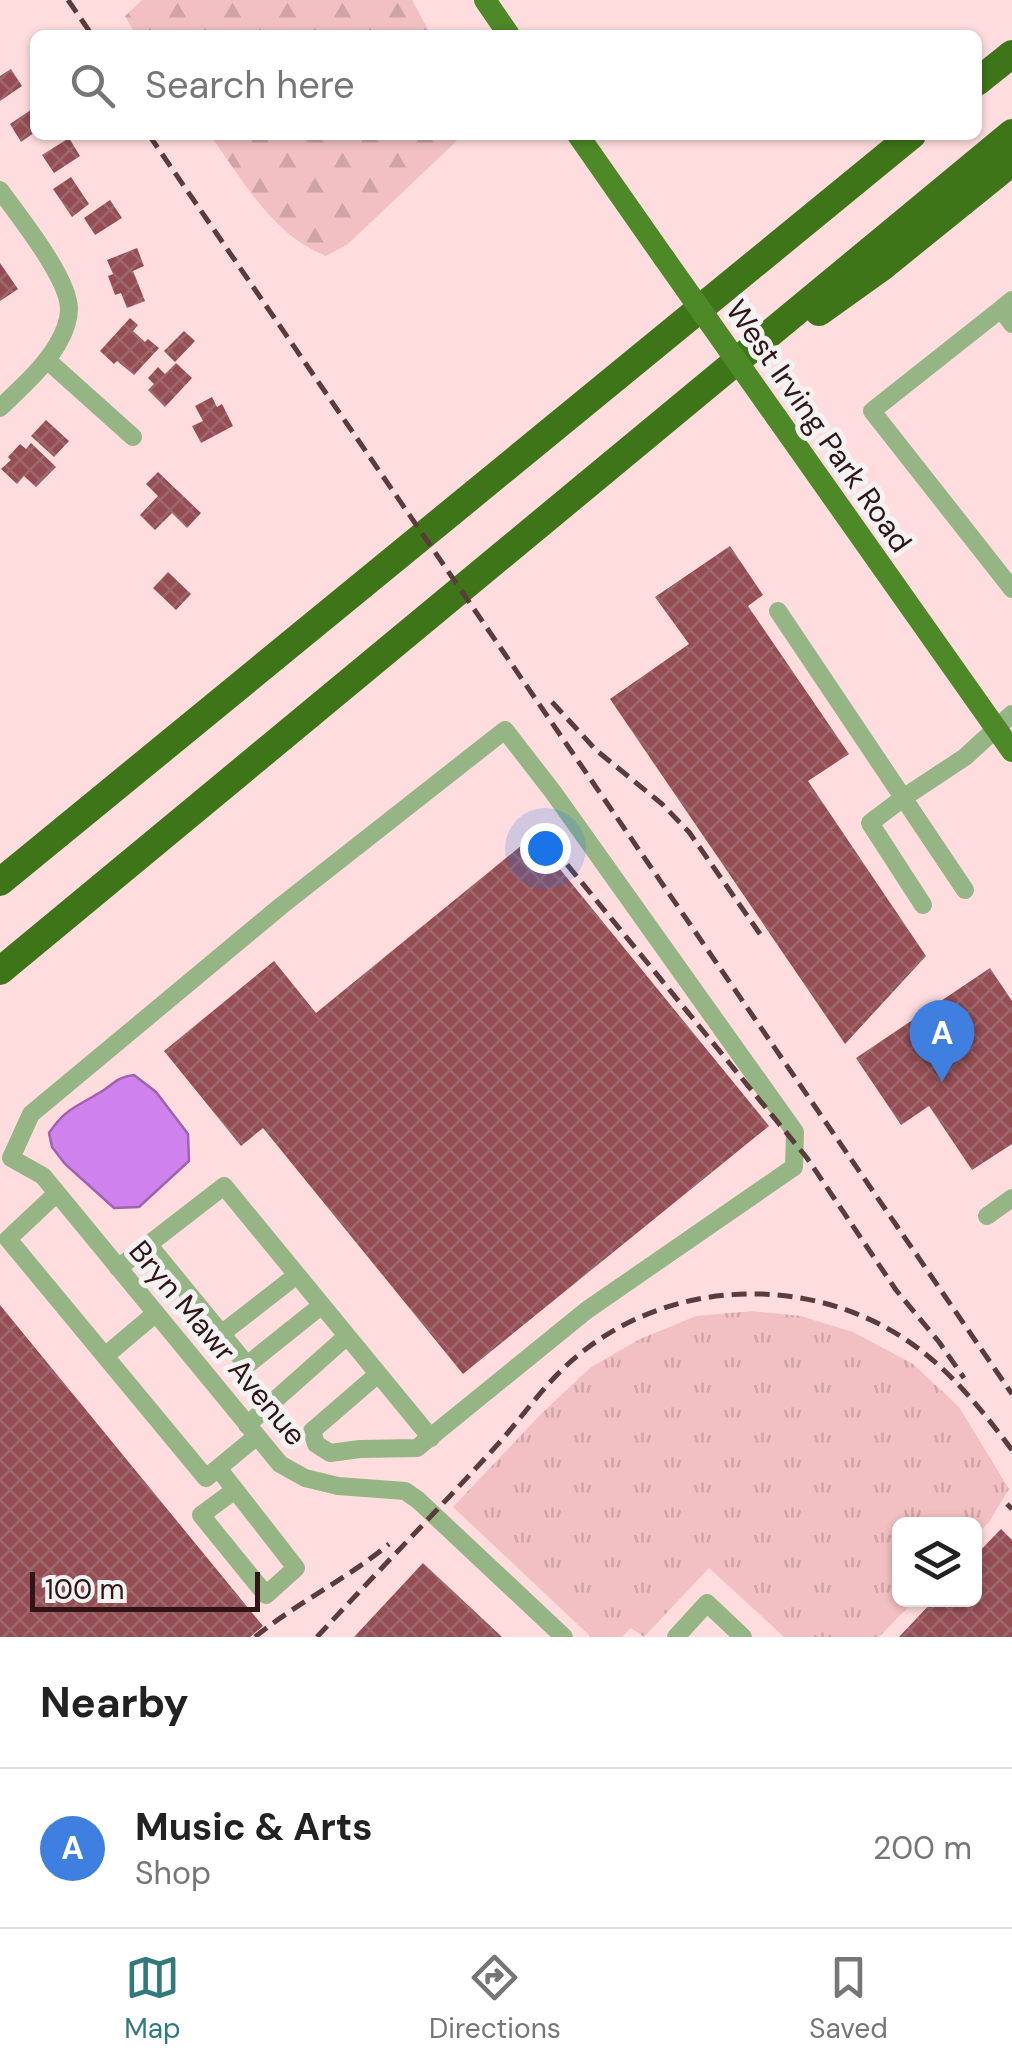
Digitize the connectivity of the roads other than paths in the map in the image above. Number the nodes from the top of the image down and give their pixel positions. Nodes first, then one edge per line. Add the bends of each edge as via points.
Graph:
1 (485, 0) edge
2 (506, 30) edge
3 (1012, 54) edge
4 (982, 78) edge
5 (1012, 133) edge
6 (581, 140) edge
7 (906, 140) edge
8 (1012, 162) edge
9 (0, 190) edge
10 (1008, 311) edge
11 (47, 360) junction
12 (0, 408) edge
13 (659, 427) junction
14 (132, 437) dead end
15 (1012, 590) edge
16 (778, 611) dead end
17 (1004, 721) edge
18 (1012, 752) edge
19 (903, 798) junction
20 (79, 816) junction
21 (0, 870) edge
22 (0, 882) edge
23 (965, 890) dead end
24 (923, 904) dead end
25 (0, 971) edge
26 (57, 1193) junction
27 (1012, 1198) edge
28 (986, 1216) dead end
29 (148, 1244) junction
30 (118, 1268) junction
31 (297, 1275) junction
32 (322, 1306) junction
33 (156, 1313) junction
34 (221, 1334) junction
35 (347, 1336) junction
36 (105, 1356) junction
37 (378, 1374) junction
38 (252, 1430) junction
39 (431, 1438) junction
40 (218, 1468) junction
41 (235, 1490) junction
42 (564, 1637) edge
43 (676, 1637) edge
44 (743, 1637) edge

1 - 2 main road
3 - 4 highway
5 - 13 highway
6 - 17 main road, West Irving Park Road, bridge via 776,418
7 - 20 highway
8 - 13 highway via 882,267
9 - 11 street via 68,298 64,332
10 - 15 street via 872,411
11 - 12 street
11 - 14 street
13 - 25 highway
16 - 19 street
17 - 18 main road, West Irving Park Road
17 - 19 street
19 - 23 street
19 - 24 street via 870,823
20 - 21 highway
20 - 22 highway
26 - 30 street, Bryn Mawr Avenue
26 - 36 street via 8,1238
26 - 39 street, Bryn Mawr Avenue via 43,1176 11,1158 30,1114 505,730 795,1132 794,1168 587,1310
27 - 28 street
29 - 30 street
29 - 31 street via 224,1186
29 - 34 street
30 - 33 street, Bryn Mawr Avenue
31 - 32 street
31 - 34 street
32 - 34 street via 247,1366
32 - 35 street
33 - 36 street
33 - 38 street, Bryn Mawr Avenue
35 - 37 street
35 - 38 street
36 - 40 street via 206,1478
37 - 39 street
37 - 39 street via 312,1431 316,1444 330,1453 417,1448
38 - 40 street
38 - 42 street, Bryn Mawr Avenue via 280,1464 305,1478 405,1491
40 - 41 street
41 - 41 street via 296,1568 266,1596 201,1515
43 - 44 street via 707,1603

